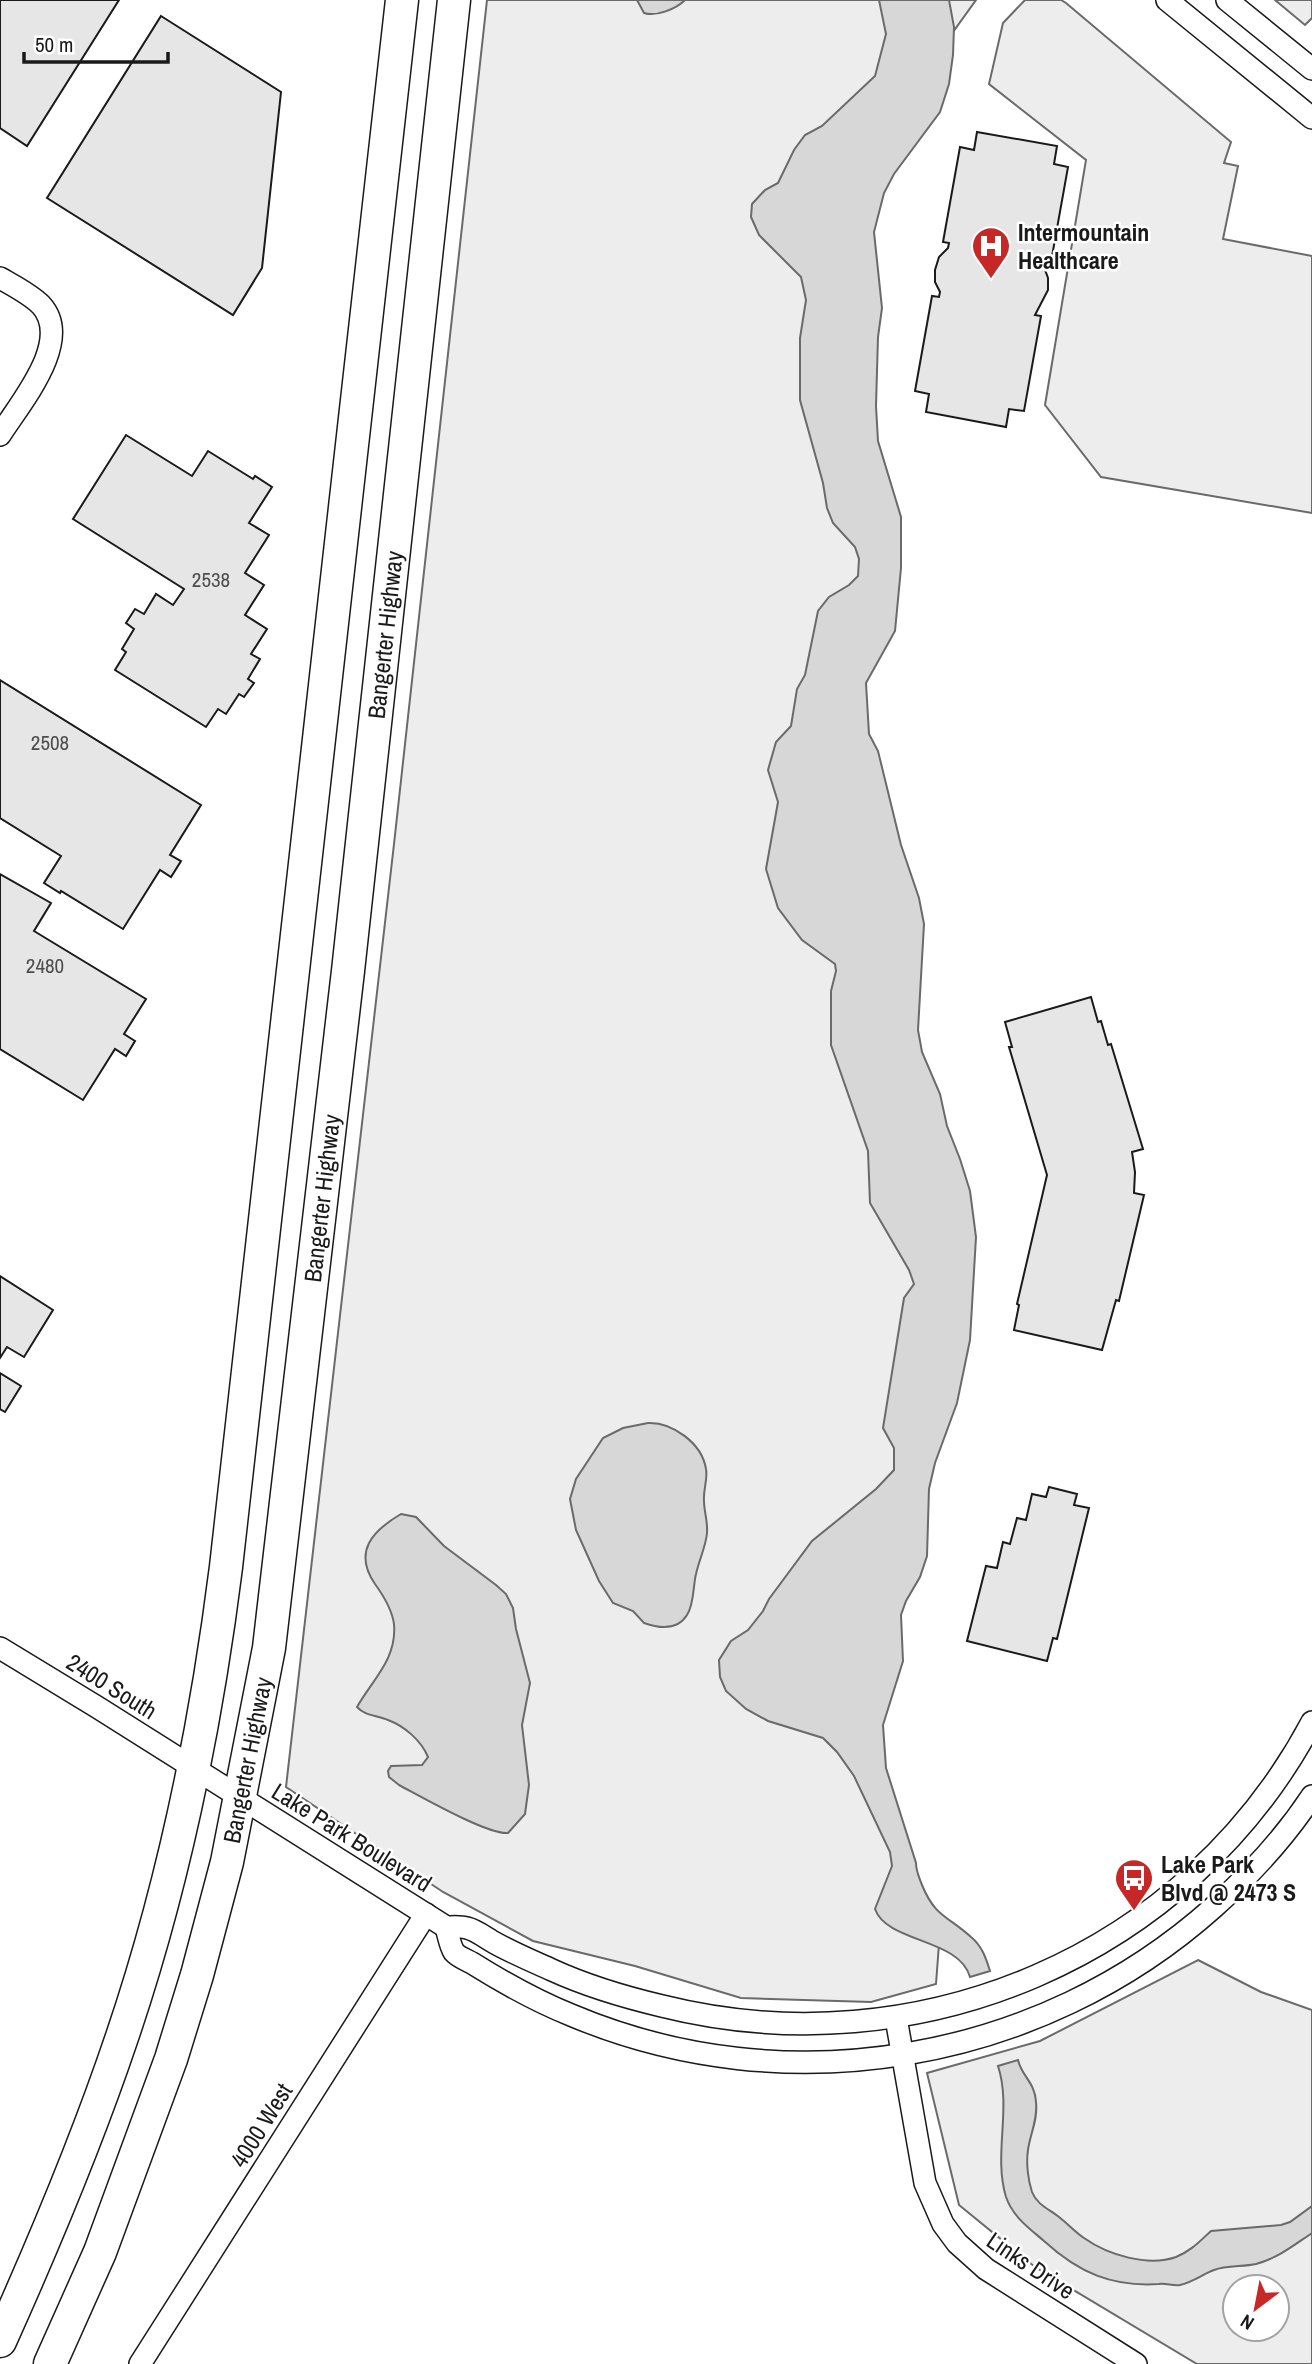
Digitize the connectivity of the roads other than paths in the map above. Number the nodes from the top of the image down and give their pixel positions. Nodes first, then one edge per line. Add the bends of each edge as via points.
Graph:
1 (402, 0) edge
2 (454, 0) edge
3 (1167, 0) edge
4 (1227, 0) edge
5 (1312, 69) edge
6 (1312, 118) edge
7 (0, 278) edge
8 (0, 435) edge
9 (0, 1648) edge
10 (1312, 1721) edge
11 (194, 1770) junction
12 (1312, 1796) edge
13 (240, 1798) junction
14 (426, 1914) junction
15 (446, 1927) junction
16 (896, 2018) junction
17 (903, 2056) junction
18 (0, 2341) edge
19 (50, 2364) edge
20 (140, 2364) edge
21 (1136, 2364) edge

1 - 11 highway, Bangerter Highway via 226,1567
2 - 13 highway, Bangerter Highway via 290,1475 269,1648
3 - 6 street
4 - 5 street
7 - 8 street via 41,306 52,327 46,360
9 - 11 street, 2400 South
10 - 16 street, Lake Park Boulevard via 1247,1819 1203,1865 1141,1917 1083,1954 1026,1982 960,2004
11 - 13 street, Lake Park Boulevard
11 - 18 highway, Bangerter Highway via 123,2034 66,2190
12 - 17 street, Lake Park Boulevard via 1240,1882 1178,1938 1130,1970 1028,2022
13 - 14 street, Lake Park Boulevard
13 - 19 highway, Bangerter Highway via 208,1938 171,2059 100,2252
14 - 15 street, Lake Park Boulevard
14 - 20 street, 4000 West
15 - 16 street, Lake Park Boulevard via 468,1928 590,1985 703,2015 780,2024
15 - 17 street, Lake Park Boulevard via 454,1952 498,1979 585,2021 652,2043 786,2063
16 - 17 street, Links Drive
17 - 21 street, Links Drive via 925,2183 950,2233 986,2269

